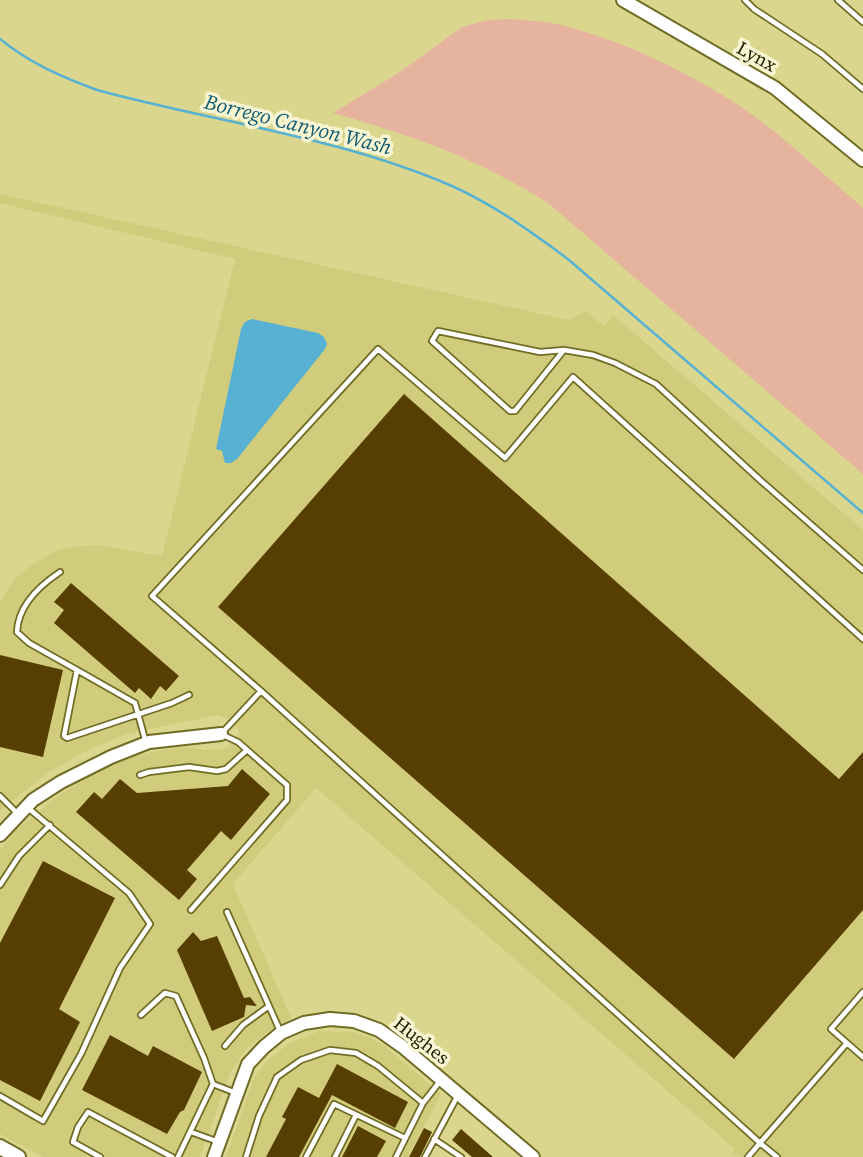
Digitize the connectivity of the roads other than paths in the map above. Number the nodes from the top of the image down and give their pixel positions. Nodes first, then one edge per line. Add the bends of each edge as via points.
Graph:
1 (623, 0) edge
2 (745, 0) edge
3 (838, 0) edge
4 (863, 22) edge
5 (863, 89) edge
6 (863, 160) edge
7 (564, 350) junction
8 (863, 570) edge
9 (60, 572) dead end
10 (863, 639) edge
11 (77, 670) junction
12 (261, 691) junction
13 (189, 695) dead end
14 (138, 713) junction
15 (221, 734) junction
16 (146, 743) junction
17 (247, 750) junction
18 (140, 775) dead end
19 (0, 796) edge
20 (22, 811) junction
21 (50, 825) junction
22 (0, 835) edge
23 (0, 885) edge
24 (191, 910) dead end
25 (227, 912) dead end
26 (863, 992) edge
27 (269, 1006) junction
28 (141, 1014) dead end
29 (281, 1034) junction
30 (847, 1043) junction
31 (225, 1046) dead end
32 (863, 1057) edge
33 (441, 1079) junction
34 (213, 1084) junction
35 (237, 1094) junction
36 (459, 1094) junction
37 (0, 1096) edge
38 (423, 1103) junction
39 (356, 1115) junction
40 (191, 1132) junction
41 (405, 1138) junction
42 (434, 1139) junction
43 (219, 1142) junction
44 (760, 1143) junction
45 (0, 1147) edge
46 (526, 1155) edge
47 (18, 1157) edge
48 (100, 1157) edge
49 (172, 1157) edge
50 (178, 1157) edge
51 (214, 1157) edge
52 (246, 1157) edge
53 (306, 1157) edge
54 (335, 1157) edge
55 (396, 1157) edge
56 (425, 1157) edge
57 (461, 1157) edge
58 (748, 1157) edge
59 (777, 1157) edge

1 - 6 street, Lynx via 775,88
2 - 5 lane
3 - 4 lane
7 - 7 lane via 540,352 438,331 432,341 510,411 515,411
7 - 8 lane via 615,363 656,384
9 - 11 lane via 30,597 17,621 17,632
10 - 12 lane via 573,377 505,458 378,349 152,596
11 - 14 lane via 135,703
11 - 14 lane via 64,736
12 - 15 lane
12 - 44 lane
13 - 14 lane
14 - 16 lane
15 - 16 street
15 - 17 lane
16 - 20 street via 61,782
17 - 18 lane via 226,769 189,768
17 - 24 lane via 288,785 287,800
19 - 20 lane
20 - 21 lane
20 - 22 street
21 - 23 lane via 19,856
21 - 37 lane via 129,893 150,924 120,968 81,1054 43,1121
25 - 27 lane
26 - 30 lane via 831,1029
27 - 29 lane
27 - 31 lane
28 - 34 lane via 165,993 176,996
29 - 33 street, Hughes via 304,1023 354,1021 379,1030
29 - 35 street, Hughes via 248,1064
30 - 32 lane
30 - 44 lane
33 - 36 street, Hughes
33 - 38 lane
34 - 35 lane
34 - 40 lane
35 - 43 street, Hughes
36 - 42 lane
36 - 46 street, Hughes
38 - 41 lane
38 - 52 lane via 356,1052 330,1050 302,1060 277,1077
39 - 41 lane
39 - 53 lane via 334,1104
39 - 54 lane
40 - 43 lane
40 - 50 lane
41 - 55 lane
42 - 56 lane
42 - 57 lane
43 - 51 street, Hughes
44 - 58 lane
44 - 59 lane
45 - 47 main road
48 - 49 lane via 73,1143 89,1112

